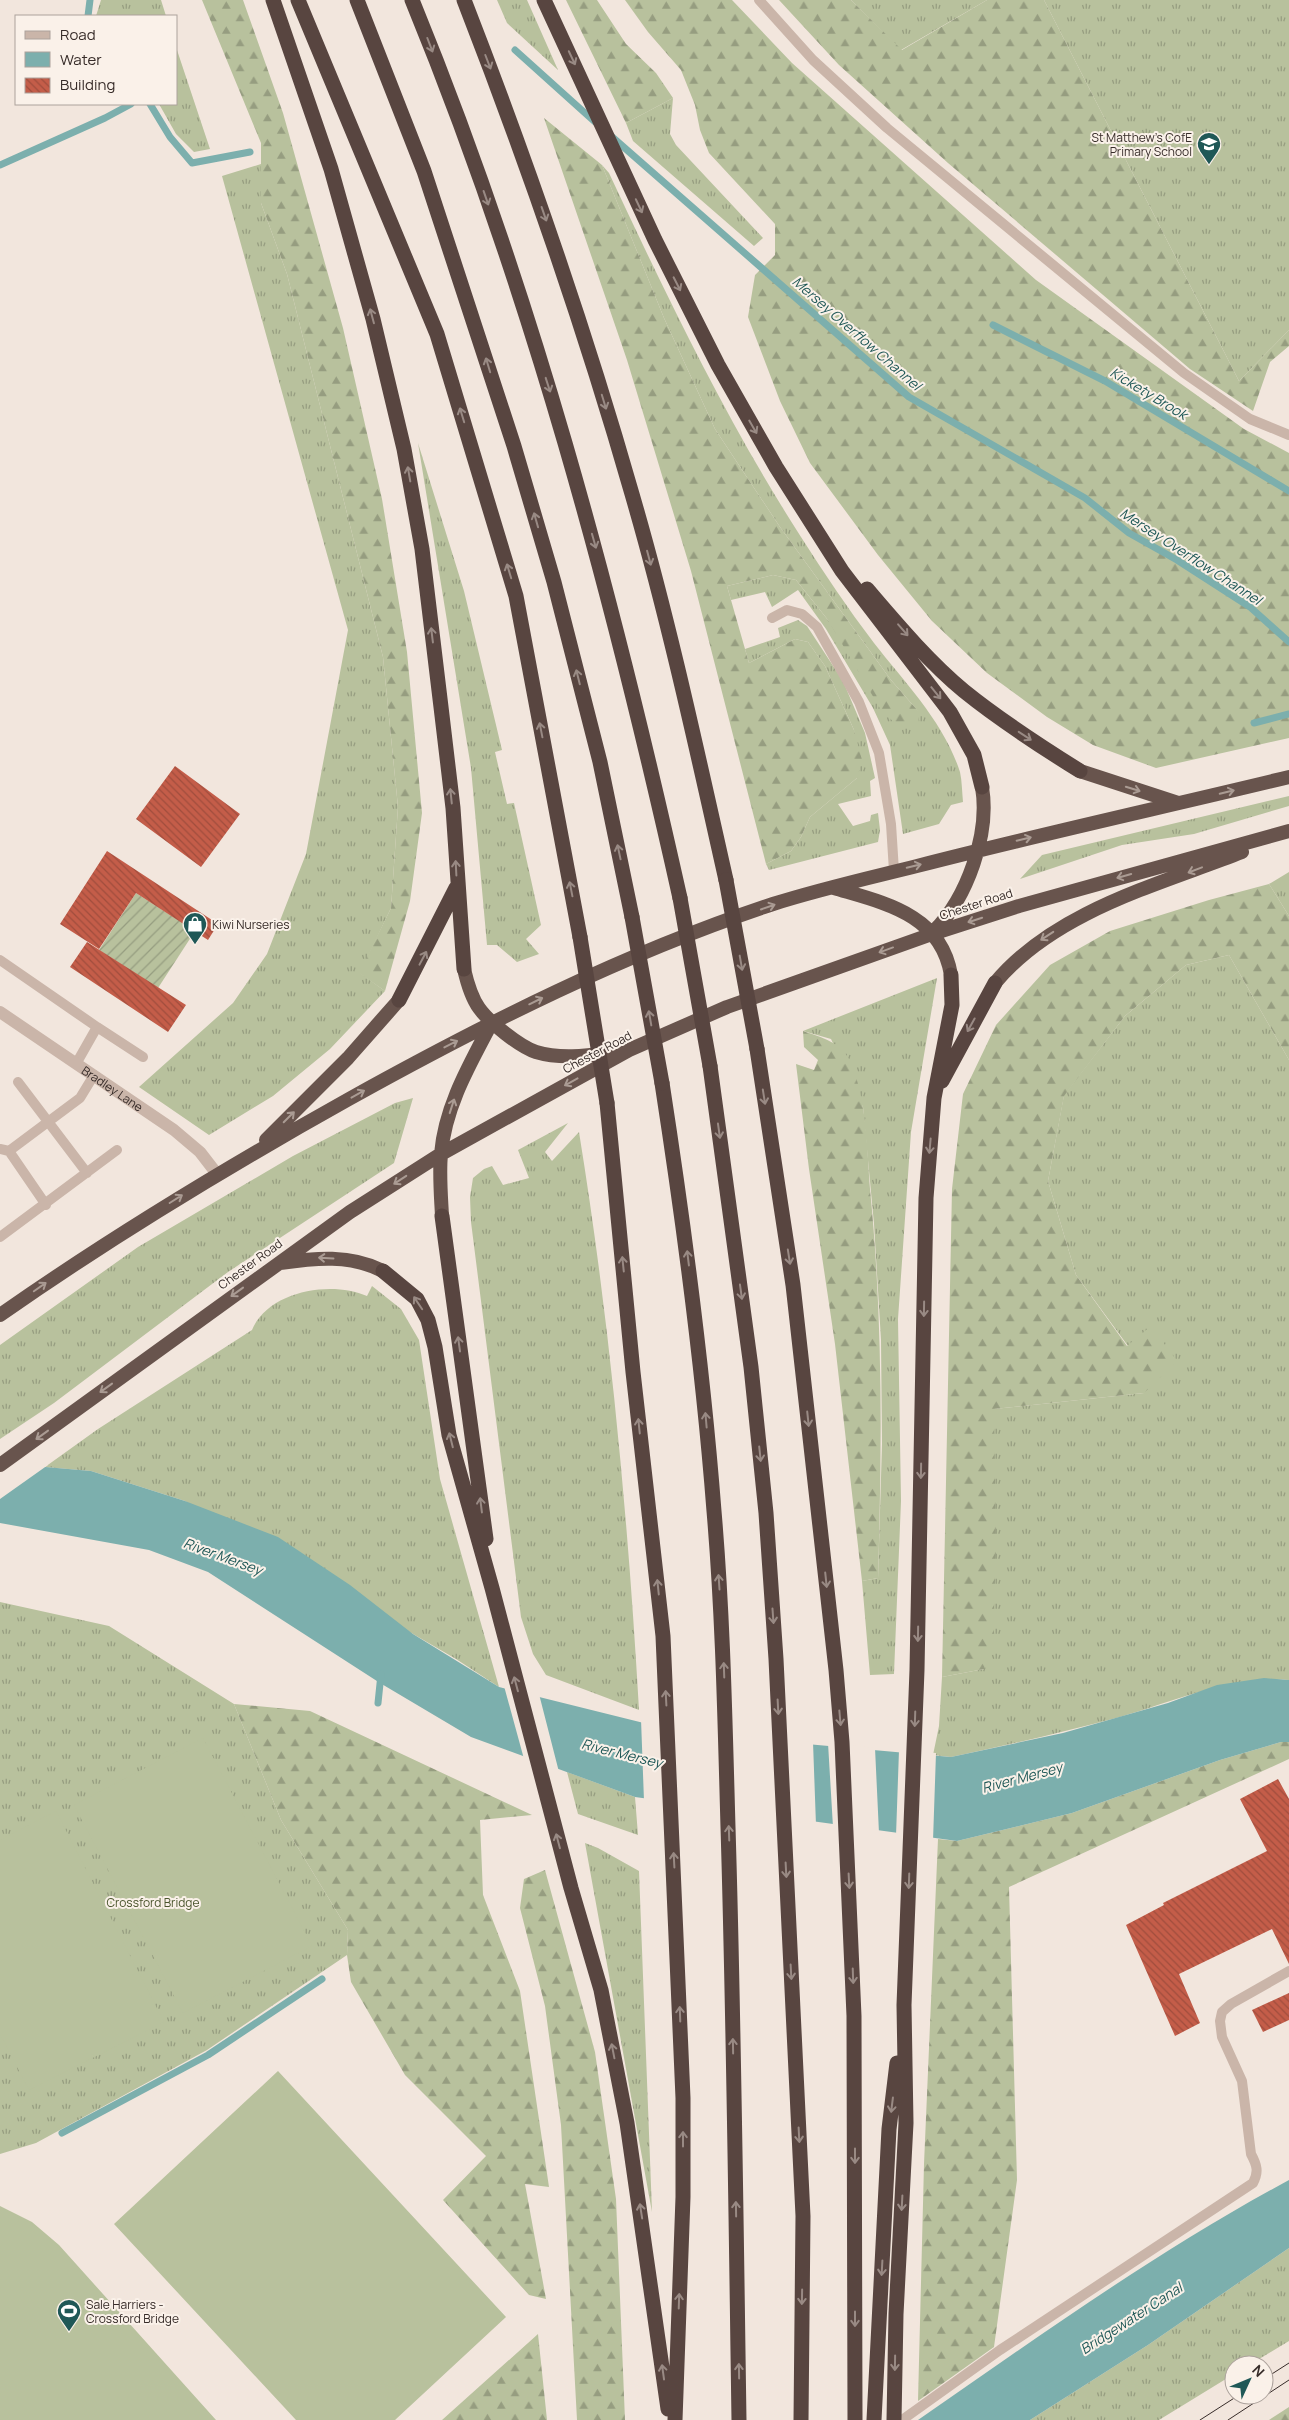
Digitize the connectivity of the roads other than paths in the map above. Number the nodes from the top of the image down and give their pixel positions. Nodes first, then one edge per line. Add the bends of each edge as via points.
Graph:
1 (273, 0) edge
2 (298, 0) edge
3 (357, 0) edge
4 (412, 0) edge
5 (464, 0) edge
6 (759, 0) edge
7 (548, 7) edge
8 (1289, 435) edge
9 (776, 467) junction
10 (772, 618) dead end
11 (1080, 771) joint
12 (1289, 777) edge
13 (982, 787) joint
14 (1179, 803) junction
15 (1289, 832) edge
16 (977, 850) junction
17 (894, 871) junction
18 (457, 888) junction
19 (834, 888) junction
20 (932, 934) junction
21 (0, 960) edge
22 (464, 969) joint
23 (951, 975) joint
24 (995, 983) joint
25 (399, 1000) joint
26 (0, 1012) edge
27 (492, 1022) junction
28 (97, 1027) junction
29 (629, 1050) junction
30 (143, 1057) dead end
31 (76, 1064) junction
32 (94, 1075) junction
33 (18, 1082) dead end
34 (934, 1098) junction
35 (48, 1122) junction
36 (4, 1150) edge
37 (117, 1150) dead end
38 (254, 1152) junction
39 (441, 1154) junction
40 (87, 1173) junction
41 (217, 1174) junction
42 (46, 1205) junction
43 (442, 1216) joint
44 (0, 1237) edge
45 (277, 1263) junction
46 (383, 1271) joint
47 (0, 1315) edge
48 (0, 1465) edge
49 (492, 1588) junction
50 (1289, 1972) edge
51 (904, 2005) junction
52 (897, 2418) edge
53 (670, 2420) edge
54 (675, 2420) edge
55 (739, 2420) edge
56 (801, 2420) edge
57 (855, 2420) edge
58 (874, 2420) edge

18 -> 1 highway via 441,707 422,550 404,449 373,319 331,168
54 -> 2 highway, bridge via 683,2197 682,2098 663,1636 607,1103 580,937 514,587 437,334
55 -> 3 highway, bridge via 723,1648 700,1358 684,1223 662,1083 598,752 554,582 514,446 424,171
4 -> 56 highway, bridge via 470,151 562,429 604,576 680,898 710,1066 751,1367 776,1659 803,2216
5 -> 57 highway, bridge via 516,135 569,288 632,495 681,683 726,880 757,1049 793,1285 842,1742 851,1928
6 - 8 lane via 813,60 887,128 1184,373 1250,419
7 -> 9 highway via 655,240 718,365
9 -> 11 highway via 865,586 907,636 963,690 1021,734
9 -> 13 highway via 842,571 950,712 974,754
10 - 17 lane via 787,610 802,614 817,627 859,702 879,753 891,824
11 -> 14 highway
14 -> 12 highway
13 - 16 highway via 985,807
16 -> 14 highway
15 -> 20 highway, Chester Road via 1019,906
15 -> 24 highway via 1070,922 1037,943
17 -> 16 highway
16 - 20 highway via 962,894 949,916
17 - 19 highway
18 - 22 highway
25 -> 18 highway
19 - 20 highway via 894,906 914,917
27 -> 19 highway via 669,941 776,904
20 - 23 highway via 943,949
20 -> 29 highway, Chester Road via 726,1007
21 - 28 lane
22 - 27 highway via 478,1008
23 - 34 highway via 952,1005
24 -> 34 highway
38 -> 25 highway via 348,1058
26 - 31 street, Bradley Lane
27 - 29 highway via 536,1052 585,1056
38 -> 27 highway
39 -> 27 highway via 451,1106
28 - 30 lane
28 - 31 lane
29 -> 39 highway, Chester Road
31 - 32 street, Bradley Lane
32 - 35 lane via 80,1098
32 - 41 street, Bradley Lane via 174,1130 200,1152
33 - 35 lane
34 -> 51 highway via 926,1198 917,1670
35 - 36 lane
35 - 40 lane
36 - 42 lane
37 - 40 lane
38 - 41 highway
39 - 43 highway
39 -> 45 highway, Chester Road
40 - 42 lane
47 -> 41 highway via 76,1262
42 - 44 lane
49 -> 43 highway
46 -> 45 highway via 349,1260 316,1258
45 -> 48 highway, Chester Road
49 -> 46 highway via 449,1435 428,1320 417,1299
53 -> 49 highway via 627,2123 600,1990
50 - 52 lane via 1231,2004 1222,2012 1220,2021 1222,2037 1242,2081 1251,2154 1258,2174 1253,2183
51 -> 52 highway via 906,2123 896,2314
51 -> 58 highway via 889,2129

